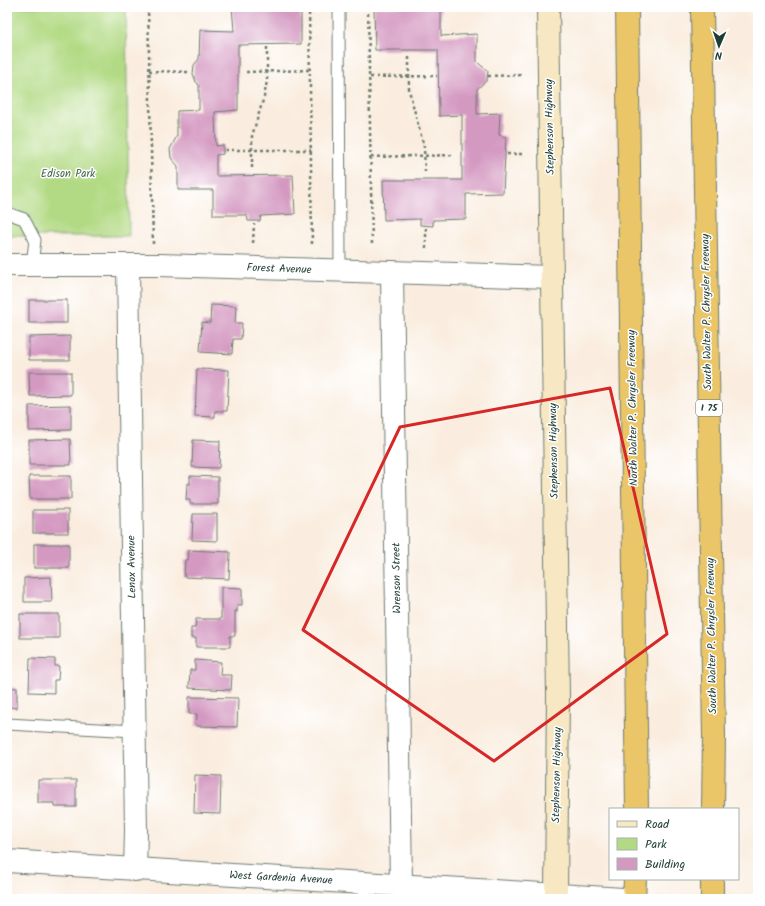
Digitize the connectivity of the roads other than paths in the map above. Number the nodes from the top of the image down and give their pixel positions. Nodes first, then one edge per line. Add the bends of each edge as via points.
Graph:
1 (339, 7) edge
2 (548, 7) edge
3 (627, 7) edge
4 (702, 7) edge
5 (7, 214) edge
6 (7, 265) edge
7 (32, 265) junction
8 (128, 265) junction
9 (340, 270) junction
10 (392, 272) junction
11 (552, 277) junction
12 (7, 724) edge
13 (135, 731) junction
14 (637, 808) edge
15 (713, 808) edge
16 (7, 861) edge
17 (135, 870) junction
18 (635, 880) edge
19 (712, 880) edge
20 (401, 885) junction
21 (435, 893) edge
22 (556, 895) junction
23 (623, 899) edge
24 (634, 899) edge
25 (712, 899) edge

1 - 9 lane
2 - 11 main road, Stephenson Highway
3 - 14 highway, North Walter P. Chrysler Freeway
4 - 15 highway, South Walter P. Chrysler Freeway / I 75 via 714,712
5 - 7 lane via 24,219 35,240
6 - 7 street, Forest Avenue
7 - 8 street, Forest Avenue
8 - 9 street, Forest Avenue
8 - 13 street, Lenox Avenue
9 - 10 street, Forest Avenue
10 - 11 street, Forest Avenue
10 - 20 street, Wrenson Street
11 - 22 main road, Stephenson Highway via 558,696
12 - 13 lane
13 - 17 street, Lenox Avenue
16 - 17 street, West Gardenia Avenue
17 - 20 street, West Gardenia Avenue
18 - 24 highway
19 - 25 highway
20 - 21 street, West Gardenia Avenue
21 - 22 street, West Gardenia Avenue
22 - 23 street, West Gardenia Avenue

